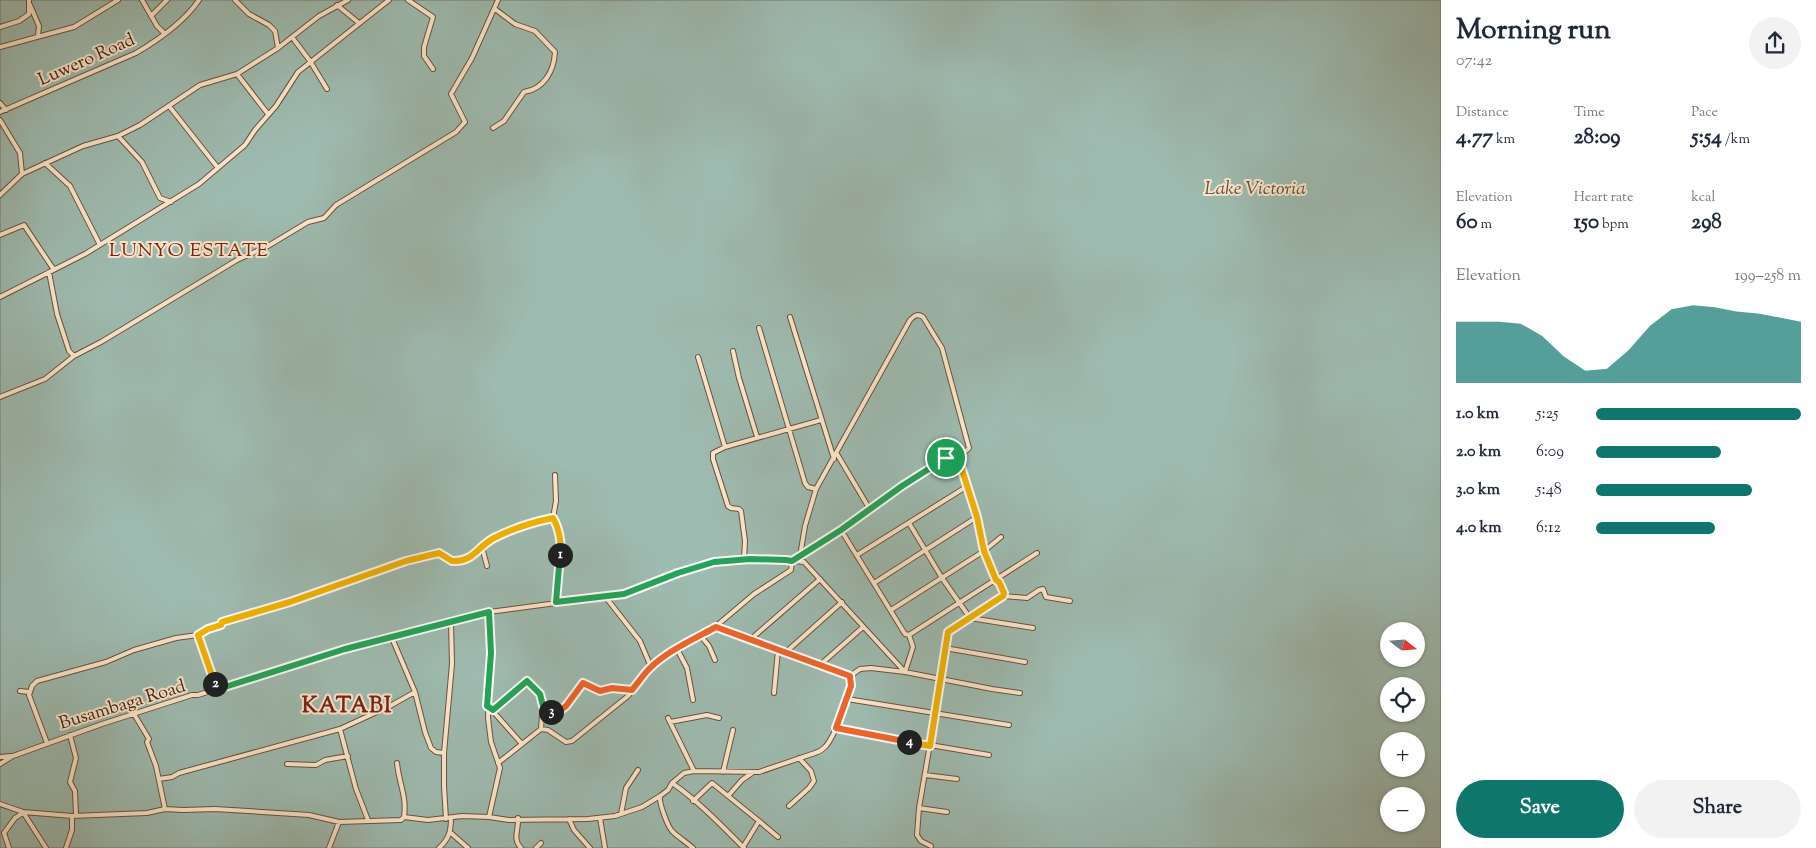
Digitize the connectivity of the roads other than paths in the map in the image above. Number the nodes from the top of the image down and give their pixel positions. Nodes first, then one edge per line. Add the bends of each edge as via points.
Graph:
1 (29, 0) edge
2 (118, 0) edge
3 (142, 0) edge
4 (167, 0) edge
5 (199, 0) edge
6 (236, 0) edge
7 (348, 0) edge
8 (389, 0) edge
9 (408, 0) edge
10 (498, 0) edge
11 (337, 5) junction
12 (495, 9) junction
13 (151, 16) junction
14 (359, 23) junction
15 (0, 27) edge
16 (164, 33) junction
17 (38, 36) junction
18 (292, 37) junction
19 (0, 46) edge
20 (278, 48) junction
21 (310, 61) junction
22 (433, 69) dead end
23 (237, 74) junction
24 (327, 89) dead end
25 (0, 103) edge
26 (169, 106) junction
27 (6, 110) junction
28 (0, 112) edge
29 (268, 114) junction
30 (0, 120) edge
31 (494, 128) dead end
32 (118, 136) junction
33 (45, 164) junction
34 (218, 168) junction
35 (22, 174) junction
36 (0, 195) edge
37 (171, 202) junction
38 (0, 235) edge
39 (100, 245) junction
40 (55, 269) junction
41 (49, 272) junction
42 (0, 297) edge
43 (790, 317) dead end
44 (759, 328) dead end
45 (733, 351) dead end
46 (74, 356) junction
47 (698, 357) dead end
48 (0, 397) edge
49 (821, 420) junction
50 (789, 428) junction
51 (757, 437) junction
52 (725, 447) junction
53 (837, 454) junction
54 (957, 454) junction
55 (834, 459) junction
56 (555, 474) dead end
57 (966, 487) junction
58 (816, 490) junction
59 (869, 508) junction
60 (977, 517) junction
61 (553, 518) junction
62 (909, 523) junction
63 (841, 530) junction
64 (1001, 538) dead end
65 (482, 547) junction
66 (926, 549) junction
67 (984, 551) junction
68 (1037, 553) dead end
69 (857, 555) junction
70 (800, 556) junction
71 (744, 560) junction
72 (792, 561) junction
73 (487, 566) dead end
74 (942, 578) junction
75 (820, 579) junction
76 (996, 580) junction
77 (874, 582) junction
78 (604, 595) junction
79 (1003, 596) junction
80 (1070, 601) dead end
81 (556, 602) junction
82 (842, 602) junction
83 (959, 604) junction
84 (891, 610) junction
85 (489, 612) junction
86 (970, 618) junction
87 (451, 622) junction
88 (716, 627) junction
89 (863, 627) junction
90 (1033, 628) dead end
91 (198, 635) junction
92 (909, 635) junction
93 (700, 636) junction
94 (392, 638) junction
95 (751, 639) junction
96 (945, 648) junction
97 (677, 649) junction
98 (778, 650) junction
99 (786, 652) junction
100 (715, 660) dead end
101 (1025, 662) dead end
102 (820, 665) junction
103 (651, 667) junction
104 (905, 672) junction
105 (850, 676) junction
106 (941, 680) junction
107 (216, 689) junction
108 (632, 690) junction
109 (20, 691) dead end
110 (29, 692) junction
111 (415, 692) junction
112 (774, 693) dead end
113 (1020, 693) dead end
114 (847, 699) junction
115 (693, 700) dead end
116 (487, 706) junction
117 (493, 710) junction
118 (550, 712) junction
119 (134, 714) junction
120 (936, 714) junction
121 (719, 718) dead end
122 (1009, 725) dead end
123 (836, 728) junction
124 (340, 729) junction
125 (541, 729) junction
126 (732, 730) dead end
127 (70, 735) junction
128 (47, 743) junction
129 (522, 744) junction
130 (930, 746) junction
131 (444, 753) junction
132 (989, 755) dead end
133 (13, 756) junction
134 (348, 756) junction
135 (0, 757) edge
136 (799, 758) junction
137 (397, 763) dead end
138 (0, 764) edge
139 (287, 764) dead end
140 (498, 764) junction
141 (638, 770) dead end
142 (694, 771) junction
143 (723, 772) junction
144 (752, 772) junction
145 (925, 775) junction
146 (159, 779) junction
147 (956, 779) dead end
148 (672, 783) junction
149 (660, 796) junction
150 (728, 796) junction
151 (694, 801) junction
152 (0, 804) edge
153 (789, 806) dead end
154 (920, 808) junction
155 (165, 809) junction
156 (23, 812) junction
157 (947, 812) dead end
158 (621, 814) junction
159 (74, 816) junction
160 (489, 816) junction
161 (404, 817) junction
162 (449, 818) junction
163 (518, 818) junction
164 (600, 818) junction
165 (569, 819) junction
166 (368, 820) junction
167 (759, 821) junction
168 (339, 822) junction
169 (451, 833) junction
170 (778, 837) dead end
171 (541, 843) dead end
172 (931, 846) dead end
173 (10, 848) edge
174 (46, 848) edge
175 (66, 848) edge
176 (329, 848) edge
177 (439, 848) edge
178 (468, 848) edge
179 (521, 848) edge
180 (536, 848) edge
181 (590, 848) edge
182 (605, 848) edge
183 (693, 848) edge
184 (743, 848) edge

1 - 15 street via 29,14 20,22
1 - 17 street via 39,26
2 - 17 street via 74,27
3 - 13 street
4 - 13 street
5 - 16 street, Luwero Road
6 - 20 street via 249,14 275,31
7 - 11 street
8 - 14 street
9 - 22 street via 433,17 424,47 424,56
10 - 12 street
11 - 14 street
11 - 18 street
12 - 31 street via 515,24 535,31 555,52 554,64 545,81 533,91 524,92 504,121
12 - 46 street via 451,94 465,122 456,132 336,205 324,218 305,224 237,260
13 - 16 street
14 - 21 street
16 - 27 street, Luwero Road via 130,56
17 - 19 street
18 - 20 street
18 - 21 street
20 - 23 street
21 - 24 street
21 - 29 street via 294,76
23 - 26 street via 200,85
23 - 29 street
25 - 27 street
26 - 32 street
26 - 34 street
27 - 28 street, Luwero Road
29 - 34 street via 245,145
30 - 35 street via 20,153
32 - 33 street via 83,146
32 - 37 street via 142,162 160,198
33 - 35 street
33 - 39 street via 70,186
34 - 37 street
35 - 36 street
37 - 39 street
38 - 40 street via 24,225
39 - 40 street
40 - 41 street
41 - 42 street
41 - 46 street via 57,314 69,351
43 - 49 street
44 - 50 street
45 - 51 street
46 - 48 street via 45,379
47 - 52 street
49 - 50 street
49 - 55 street
50 - 51 street
50 - 58 street via 806,485
51 - 52 street
52 - 71 street via 714,453 713,459 729,507 741,511
53 - 54 street via 910,320 920,314 942,348 969,446 968,450
53 - 55 street
53 - 59 street
54 - 57 street
54 - 59 street via 940,461
55 - 58 street
56 - 61 street
57 - 60 street
57 - 62 street
58 - 70 street
59 - 63 street
60 - 66 street
60 - 67 street
61 - 65 street via 504,534
61 - 81 street via 561,552
62 - 66 street
62 - 69 street
63 - 69 street
63 - 70 street
64 - 67 street
65 - 73 street
65 - 91 street via 462,561 452,561 439,553 406,561 290,602 233,618
66 - 74 street
66 - 77 street
67 - 74 street
67 - 76 street
68 - 76 street
69 - 77 street
70 - 72 street
71 - 72 street, Busambaga Road
71 - 78 street, Busambaga Road via 704,564 624,594
72 - 75 street via 804,562
72 - 88 street via 791,570 754,594
74 - 83 street
74 - 84 street
75 - 82 street
75 - 95 street
76 - 79 street
76 - 83 street
77 - 84 street
78 - 81 street, Busambaga Road
78 - 103 street via 640,641
79 - 80 street via 1027,598 1042,589 1046,597
79 - 86 street
81 - 85 street, Busambaga Road
82 - 89 street
82 - 99 street
83 - 86 street
83 - 92 street
84 - 92 street via 905,634
85 - 87 street, Busambaga Road
85 - 116 street via 491,653
86 - 90 street
86 - 96 street via 948,632
87 - 94 street, Busambaga Road
87 - 131 street via 452,664
88 - 93 street
88 - 95 street
89 - 102 street
89 - 104 street
91 - 107 street
91 - 110 street via 176,638 106,662 45,678 32,686
92 - 104 street via 913,647
93 - 97 street
93 - 100 street
94 - 107 street, Busambaga Road via 345,649
94 - 111 street
95 - 98 street
96 - 101 street
96 - 106 street
97 - 103 street
97 - 115 street via 687,668
98 - 99 street
98 - 112 street
99 - 102 street
102 - 105 street
103 - 108 street
104 - 105 street via 865,668
104 - 106 street
105 - 114 street via 852,683
106 - 113 street
106 - 120 street
107 - 119 street, Busambaga Road
108 - 118 street via 612,688 600,691 583,683 566,706
108 - 125 street via 572,741 566,742
109 - 110 street
110 - 128 street
111 - 124 street
111 - 131 street via 431,748
114 - 120 street
114 - 123 street
116 - 117 street
116 - 140 street via 491,742
117 - 118 street via 527,681 540,694 543,706
117 - 129 street
118 - 125 street via 542,714
119 - 127 street, Busambaga Road
119 - 146 street via 149,739 147,742
120 - 122 street
120 - 130 street
121 - 142 street via 707,715 669,720
123 - 130 street
123 - 136 street via 824,749
124 - 134 street
124 - 146 street
125 - 129 street
126 - 143 street
127 - 128 street, Busambaga Road
127 - 159 street via 76,758 70,782 75,790
128 - 133 street, Busambaga Road
129 - 140 street
130 - 132 street
130 - 145 street
131 - 162 street via 444,786
133 - 135 street
133 - 138 street, Busambaga Road
134 - 139 street via 316,764
134 - 166 street
136 - 144 street
136 - 153 street via 811,771 814,781
137 - 161 street via 406,804
140 - 160 street via 499,775
141 - 158 street via 626,788
142 - 143 street
142 - 148 street via 684,773
143 - 144 street
144 - 150 street
145 - 147 street
145 - 154 street
146 - 155 street
148 - 149 street
148 - 151 street
149 - 158 street
149 - 183 street via 659,802 673,833
150 - 151 street via 712,783
150 - 167 street
151 - 184 street
152 - 156 street
154 - 157 street
154 - 172 street via 917,835
155 - 159 street via 147,813
155 - 168 street via 257,811
156 - 159 street
156 - 173 street via 4,833
156 - 174 street
158 - 164 street
159 - 175 street
160 - 162 street
160 - 163 street
161 - 162 street via 419,820
161 - 166 street via 401,820
162 - 169 street
163 - 165 street
163 - 179 street via 515,839
164 - 165 street
164 - 182 street
165 - 181 street
166 - 168 street
167 - 170 street
167 - 184 street
168 - 176 street
169 - 177 street
169 - 178 street
171 - 180 street

